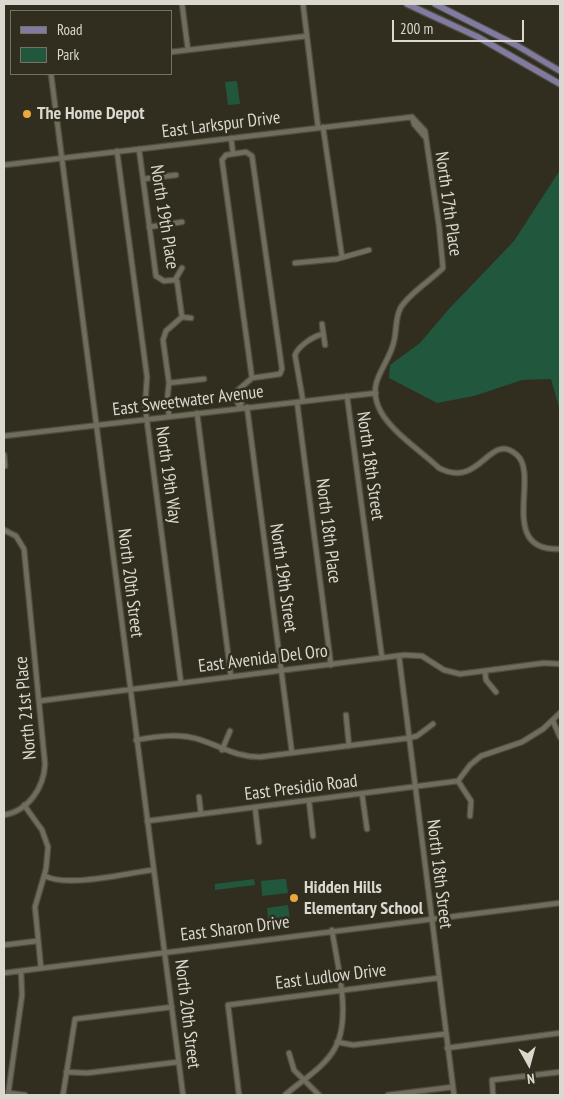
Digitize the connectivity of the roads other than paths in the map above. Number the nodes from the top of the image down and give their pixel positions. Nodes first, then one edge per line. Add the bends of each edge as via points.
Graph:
1 (182, 4) edge
2 (303, 4) edge
3 (406, 4) edge
4 (435, 4) edge
5 (307, 36) junction
6 (188, 50) junction
7 (172, 52) edge
8 (560, 71) edge
9 (51, 75) edge
10 (560, 84) edge
11 (412, 117) joint
12 (320, 127) junction
13 (231, 138) junction
14 (139, 149) junction
15 (117, 151) junction
16 (234, 154) junction
17 (62, 158) junction
18 (4, 165) edge
19 (176, 175) dead end
20 (143, 179) junction
21 (182, 222) dead end
22 (149, 227) junction
23 (369, 250) dead end
24 (342, 256) junction
25 (295, 263) dead end
26 (182, 268) dead end
27 (175, 280) junction
28 (182, 316) junction
29 (191, 318) dead end
30 (322, 324) dead end
31 (323, 334) junction
32 (325, 345) dead end
33 (252, 378) junction
34 (204, 379) dead end
35 (169, 383) junction
36 (376, 393) junction
37 (347, 396) junction
38 (300, 401) junction
39 (240, 408) junction
40 (247, 408) junction
41 (196, 413) junction
42 (169, 416) junction
43 (146, 419) junction
44 (97, 425) junction
45 (4, 436) edge
46 (4, 455) edge
47 (5, 466) edge
48 (4, 530) edge
49 (560, 549) edge
50 (399, 656) junction
51 (382, 658) junction
52 (332, 664) junction
53 (560, 664) edge
54 (281, 671) junction
55 (485, 671) junction
56 (231, 677) junction
57 (181, 683) junction
58 (130, 689) junction
59 (496, 692) dead end
60 (39, 701) junction
61 (560, 713) edge
62 (346, 716) dead end
63 (553, 721) junction
64 (433, 724) dead end
65 (230, 731) dead end
66 (560, 737) edge
67 (409, 738) junction
68 (136, 740) junction
69 (349, 746) junction
70 (222, 750) junction
71 (292, 753) junction
72 (458, 781) junction
73 (415, 787) junction
74 (362, 794) junction
75 (199, 797) dead end
76 (308, 801) junction
77 (24, 805) junction
78 (255, 807) junction
79 (201, 814) junction
80 (4, 815) edge
81 (470, 816) dead end
82 (147, 821) junction
83 (367, 829) dead end
84 (313, 836) dead end
85 (259, 842) dead end
86 (153, 870) junction
87 (44, 876) junction
88 (560, 903) edge
89 (431, 918) junction
90 (332, 930) junction
91 (38, 941) junction
92 (4, 945) edge
93 (165, 952) junction
94 (41, 968) junction
95 (21, 971) junction
96 (4, 973) edge
97 (438, 978) junction
98 (340, 989) junction
99 (172, 1007) junction
100 (445, 1034) junction
101 (560, 1034) edge
102 (337, 1042) junction
103 (447, 1048) junction
104 (289, 1053) dead end
105 (178, 1062) junction
106 (66, 1072) junction
107 (560, 1072) edge
108 (303, 1080) junction
109 (453, 1087) junction
110 (8, 1094) edge
111 (25, 1095) edge
112 (63, 1095) edge
113 (183, 1095) edge
114 (239, 1095) edge
115 (285, 1095) edge
116 (319, 1095) edge
117 (388, 1095) edge
118 (454, 1095) edge
119 (493, 1095) edge

1 - 6 street
2 - 5 street
3 - 10 main road via 478,37
4 - 8 main road
5 - 6 street
5 - 12 street
6 - 7 street
9 - 17 street, North 20th Street
11 - 12 street, East Larkspur Drive
11 - 36 street, North 17th Place via 425,137 443,268 401,307 394,341 378,373
12 - 13 street, East Larkspur Drive
12 - 24 street
13 - 14 street, East Larkspur Drive
13 - 16 street
14 - 15 street, East Larkspur Drive
14 - 20 street, North 19th Place
15 - 17 street, East Larkspur Drive
15 - 43 street, North 19th Way via 147,377 144,395
16 - 33 street via 223,156 222,160
16 - 33 street via 246,152 252,156 282,372
17 - 18 street, East Larkspur Drive
17 - 44 street, North 20th Street
19 - 20 street
20 - 22 street, North 19th Place
21 - 22 street
22 - 27 street, North 19th Place via 156,276 164,281
23 - 24 street
24 - 25 street
26 - 27 street
27 - 28 street, North 19th Place
28 - 29 street
28 - 35 street via 166,331 163,340
30 - 31 street
31 - 32 street
31 - 38 street, North 18th Place via 317,335 295,355
33 - 39 street via 236,394
34 - 35 street
35 - 42 street
36 - 37 street, East Sweetwater Avenue
36 - 49 street, North 17th Place via 381,412 390,424 439,468 448,472 473,470 498,450 508,450 517,455 523,463 523,520 527,532 543,547
37 - 38 street, East Sweetwater Avenue
37 - 51 street, North 18th Street
38 - 40 street, East Sweetwater Avenue
38 - 52 street, North 18th Place
39 - 40 street, East Sweetwater Avenue
39 - 41 street, East Sweetwater Avenue
40 - 54 street, North 19th Street
41 - 42 street, East Sweetwater Avenue
41 - 56 street
42 - 43 street, East Sweetwater Avenue
43 - 44 street, East Sweetwater Avenue
43 - 57 street, North 19th Way
44 - 45 street, East Sweetwater Avenue
44 - 58 street, North 20th Street
46 - 47 street
48 - 60 street, North 21st Place via 16,536 24,549
50 - 51 street, East Avenida Del Oro
50 - 55 street, East Avenida Del Oro via 422,656 452,673
50 - 67 street, North 18th Street
51 - 52 street, East Avenida Del Oro
52 - 54 street, East Avenida Del Oro
53 - 55 street, East Avenida Del Oro
54 - 56 street, East Avenida Del Oro
54 - 71 street, North 19th Street
55 - 59 street via 486,680
56 - 57 street, East Avenida Del Oro
57 - 58 street, East Avenida Del Oro
58 - 60 street, East Avenida Del Oro
58 - 68 street, North 20th Street
60 - 77 street, North 21st Place via 45,772 40,787
61 - 63 street
62 - 69 street
63 - 66 street
63 - 72 street via 522,742 480,756
64 - 67 street
65 - 70 street
67 - 69 street
67 - 73 street, North 18th Street
68 - 70 street via 182,736 202,740
68 - 82 street, North 20th Street
69 - 71 street
70 - 71 street via 247,756
72 - 73 street, East Presidio Road
72 - 81 street via 471,801
73 - 74 street, East Presidio Road
73 - 89 street, North 18th Street
74 - 76 street, East Presidio Road
74 - 83 street
75 - 79 street
76 - 78 street, East Presidio Road
76 - 84 street
77 - 80 street
77 - 87 street via 46,838 48,856
78 - 79 street, East Presidio Road
78 - 85 street
79 - 82 street, East Presidio Road
82 - 86 street, North 20th Street
86 - 87 street via 72,880
86 - 93 street, North 20th Street
87 - 91 street via 35,902
88 - 89 street, East Sharon Drive
89 - 90 street, East Sharon Drive
89 - 97 street, North 18th Street
90 - 93 street, East Sharon Drive
90 - 98 street
91 - 92 street
91 - 94 street
93 - 94 street, East Sharon Drive
93 - 99 street, North 20th Street
94 - 95 street, East Sharon Drive
95 - 96 street, East Sharon Drive
95 - 110 street via 22,995
97 - 98 street, East Ludlow Drive
97 - 100 street, North 18th Street
98 - 102 street via 343,1020
98 - 114 street, East Ludlow Drive via 228,1005
99 - 105 street, North 20th Street
99 - 106 street via 75,1019
100 - 102 street via 353,1045
100 - 103 street, North 18th Street
101 - 103 street
102 - 108 street via 324,1062
103 - 109 street, North 18th Street
104 - 108 street via 294,1070
105 - 106 street via 87,1074
105 - 113 street, North 20th Street
106 - 112 street
107 - 119 street via 492,1080
108 - 115 street
108 - 116 street
109 - 117 street
109 - 118 street, North 18th Street
110 - 111 street

